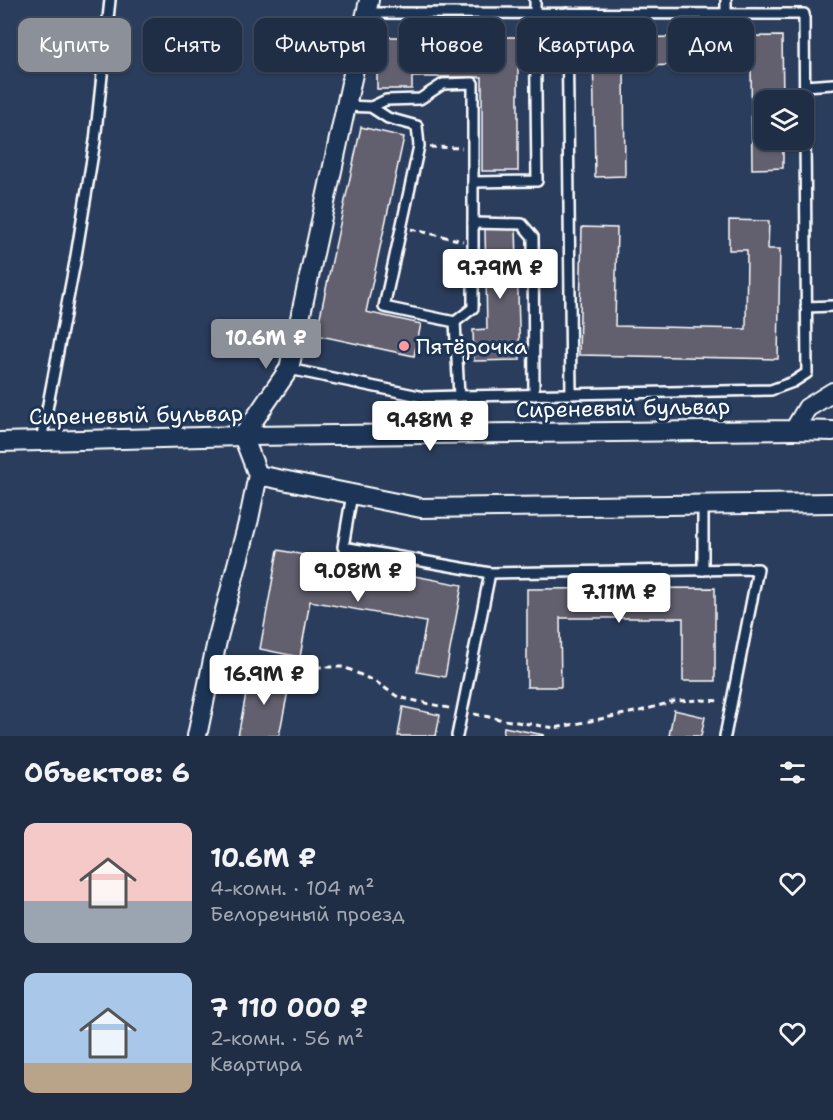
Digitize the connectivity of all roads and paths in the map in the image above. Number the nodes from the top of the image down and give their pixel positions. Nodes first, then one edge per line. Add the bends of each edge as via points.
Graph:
1 (110, 0) edge
2 (535, 0) edge
3 (726, 0) edge
4 (367, 7) edge
5 (535, 13) junction
6 (567, 13) junction
7 (726, 14) junction
8 (833, 84) edge
9 (805, 86) junction
10 (345, 106) junction
11 (371, 107) junction
12 (419, 147) junction
13 (473, 148) junction
14 (473, 182) junction
15 (473, 223) junction
16 (402, 226) junction
17 (473, 244) junction
18 (833, 306) edge
19 (806, 308) junction
20 (455, 322) junction
21 (289, 369) junction
22 (833, 392) edge
23 (571, 394) junction
24 (534, 395) junction
25 (459, 396) junction
26 (794, 430) junction
27 (833, 430) edge
28 (243, 436) junction
29 (41, 441) junction
30 (0, 442) edge
31 (258, 475) junction
32 (352, 494) junction
33 (833, 503) edge
34 (703, 504) junction
35 (704, 570) junction
36 (490, 573) junction
37 (296, 674) dead end
38 (732, 702) junction
39 (462, 711) junction
40 (197, 736) edge
41 (457, 736) edge
42 (725, 736) edge

1 - 29 lane via 95,141
2 - 5 lane
3 - 7 lane
4 - 5 lane
4 - 10 street
5 - 6 lane
5 - 14 lane via 537,181
6 - 7 lane
6 - 23 lane
7 - 9 lane via 804,14
8 - 9 lane
9 - 19 lane
10 - 11 lane
10 - 21 street
11 - 12 lane via 388,118 417,126
11 - 13 lane via 386,100 420,99 442,84 473,83
12 - 13 path
12 - 16 lane
13 - 14 lane
14 - 15 lane
15 - 17 lane
15 - 24 lane via 522,224 534,237
16 - 17 path
16 - 20 lane via 384,307
17 - 20 lane via 473,308
18 - 19 lane
19 - 23 lane via 807,373 793,382 771,390
20 - 25 lane
21 - 25 lane via 424,397
21 - 28 street
22 - 26 street via 807,408
23 - 24 lane
24 - 25 lane
26 - 27 street, Сиреневый бульвар
26 - 28 street, Сиреневый бульвар
28 - 29 street, Сиреневый бульвар
28 - 31 street
29 - 30 street, Сиреневый бульвар
31 - 32 street
31 - 40 street
32 - 34 street via 421,508
32 - 36 lane via 343,547
33 - 34 street
34 - 35 lane
35 - 36 lane
35 - 38 lane via 758,569
36 - 39 lane
37 - 39 path via 315,667 344,666 398,697
38 - 39 path via 675,701 555,728
38 - 42 lane
39 - 41 lane

